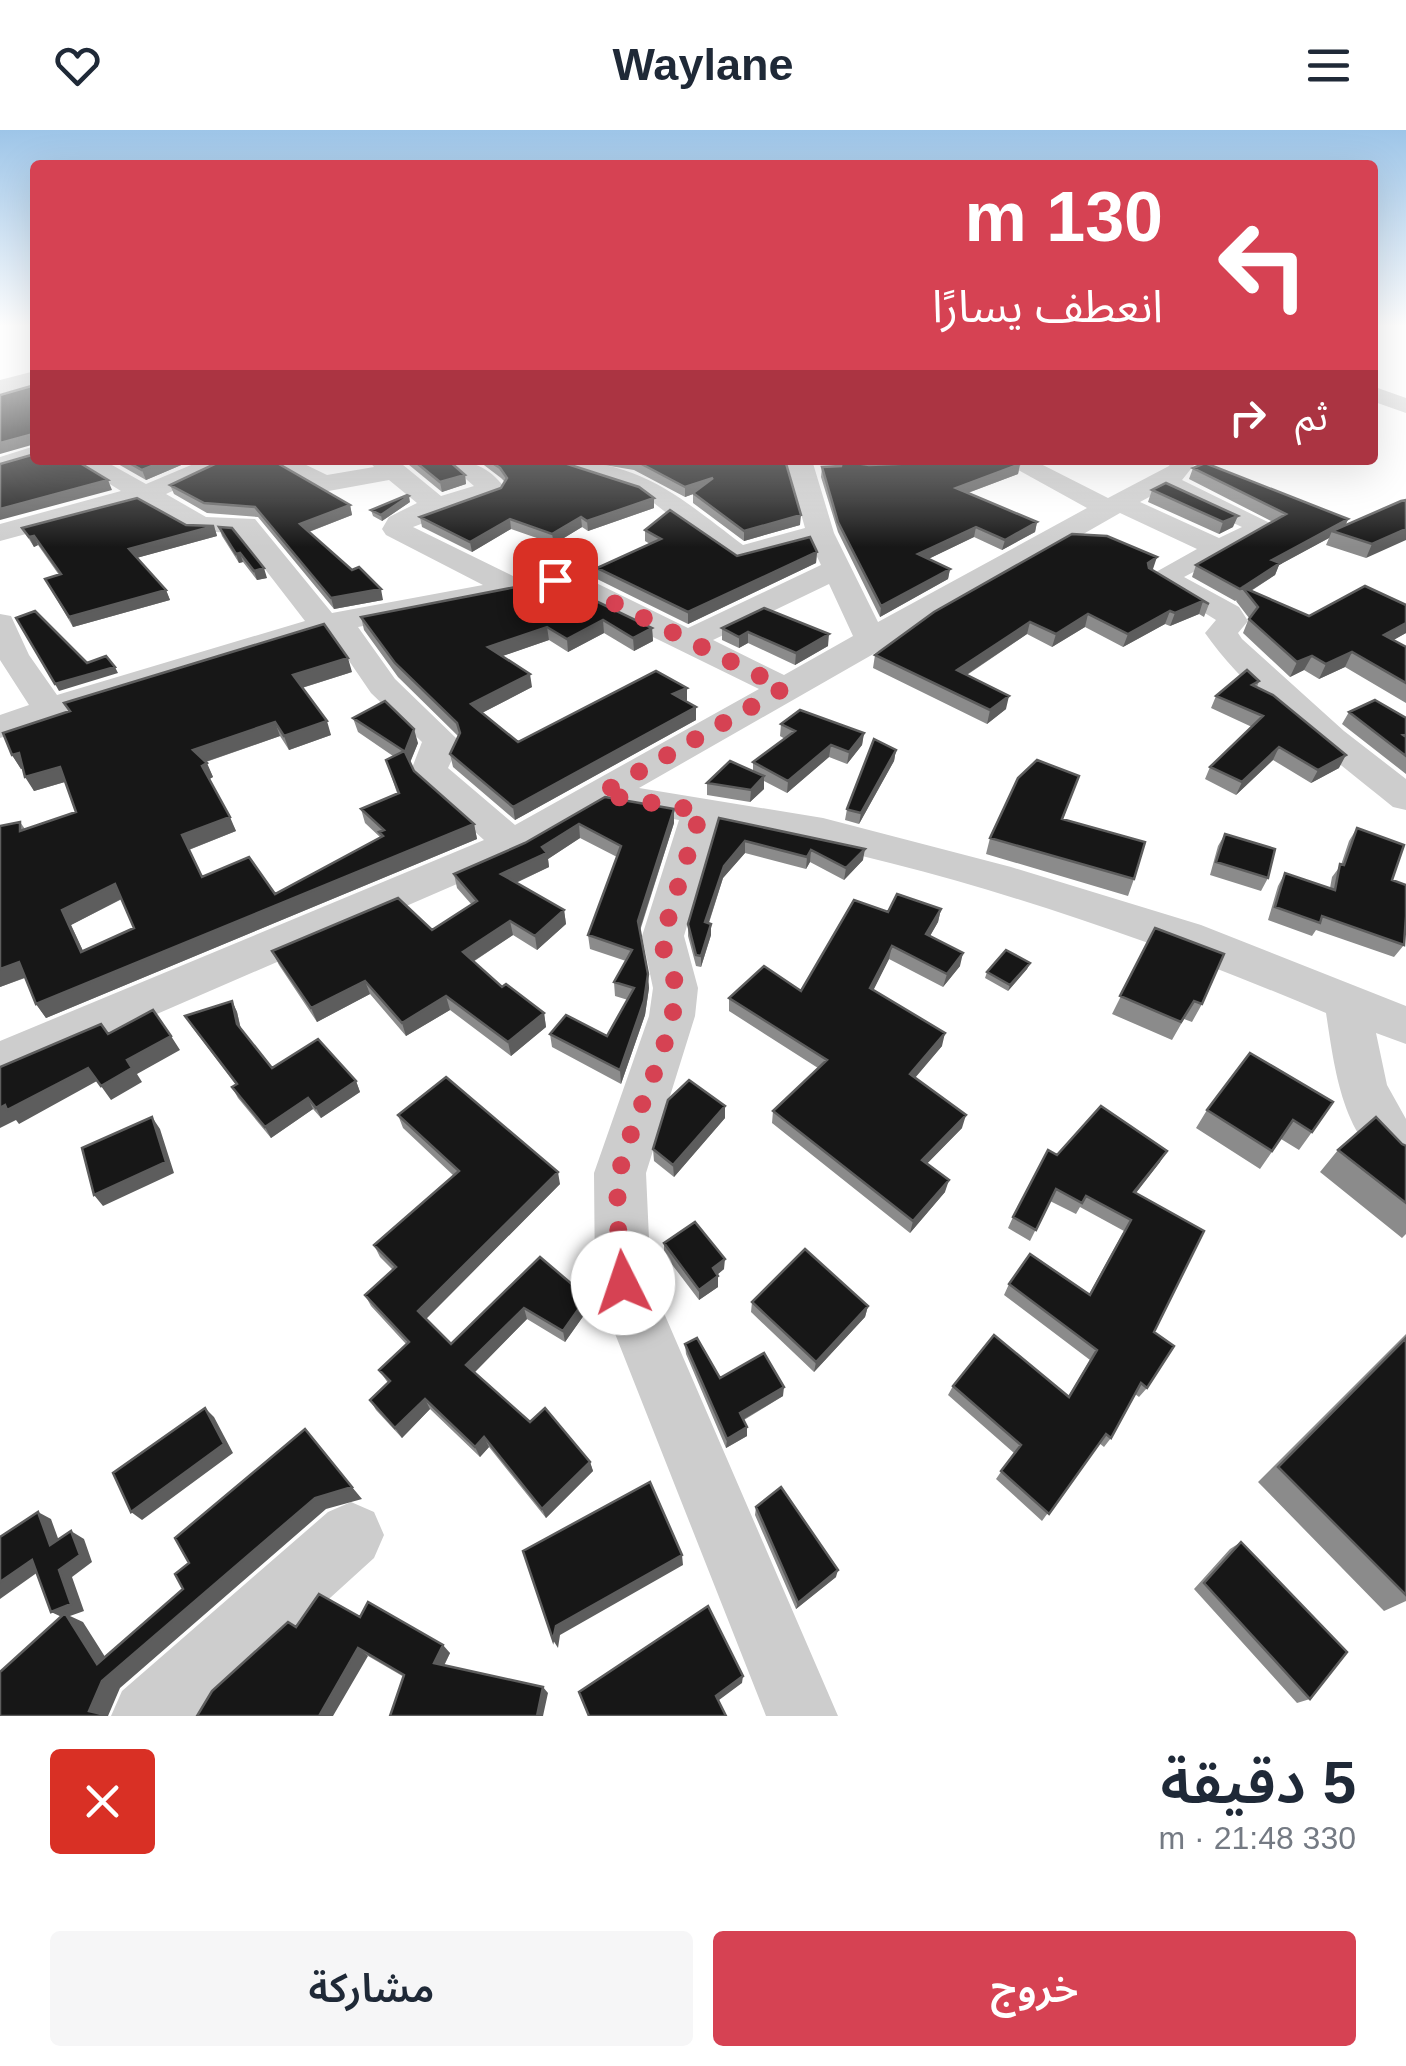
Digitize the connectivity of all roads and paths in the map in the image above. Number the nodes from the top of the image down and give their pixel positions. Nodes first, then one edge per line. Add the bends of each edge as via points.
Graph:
1 (30, 456) edge
2 (0, 465) edge
3 (93, 465) edge
4 (213, 465) edge
5 (287, 465) edge
6 (463, 465) edge
7 (588, 465) edge
8 (800, 465) edge
9 (1025, 465) edge
10 (388, 466) edge
11 (1173, 470) edge
12 (146, 493) junction
13 (435, 505) junction
14 (1112, 505) junction
15 (0, 533) edge
16 (820, 533) junction
17 (1216, 546) junction
18 (837, 570) junction
19 (513, 588) junction
20 (332, 623) junction
21 (1, 632) edge
22 (688, 640) junction
23 (871, 640) junction
24 (784, 688) junction
25 (50, 710) junction
26 (5, 725) edge
27 (0, 760) edge
28 (600, 794) junction
29 (1406, 798) edge
30 (701, 811) junction
31 (512, 844) junction
32 (1348, 1004) junction
33 (1406, 1026) edge
34 (0, 1062) edge
35 (1402, 1144) edge
36 (351, 1535) dead end
37 (147, 1716) edge
38 (802, 1716) edge

1 - 2 street
3 - 12 street
4 - 12 street
5 - 10 street via 323,484
6 - 13 street via 492,488
7 - 16 street via 650,487 738,556
8 - 16 street
9 - 14 street
10 - 13 street
11 - 14 street
11 - 17 street via 1264,525
12 - 15 street
12 - 20 street via 200,525 245,525
13 - 19 street via 396,530
14 - 17 street
14 - 23 street
16 - 18 street
17 - 29 street via 1162,576 1228,614 1232,621 1223,638
18 - 22 street
18 - 23 street
19 - 20 street
19 - 22 street via 567,581
20 - 25 street
20 - 31 street via 383,686 438,738 434,775
21 - 25 street
22 - 24 street
23 - 24 street
24 - 28 street
25 - 26 street
26 - 27 street
28 - 30 street
28 - 31 street
30 - 32 street via 823,831 1100,907
30 - 38 street via 663,936 662,953 677,988 671,1022 622,1162 623,1283
31 - 34 street
32 - 33 street
32 - 35 street via 1358,1083 1367,1105
36 - 37 street

